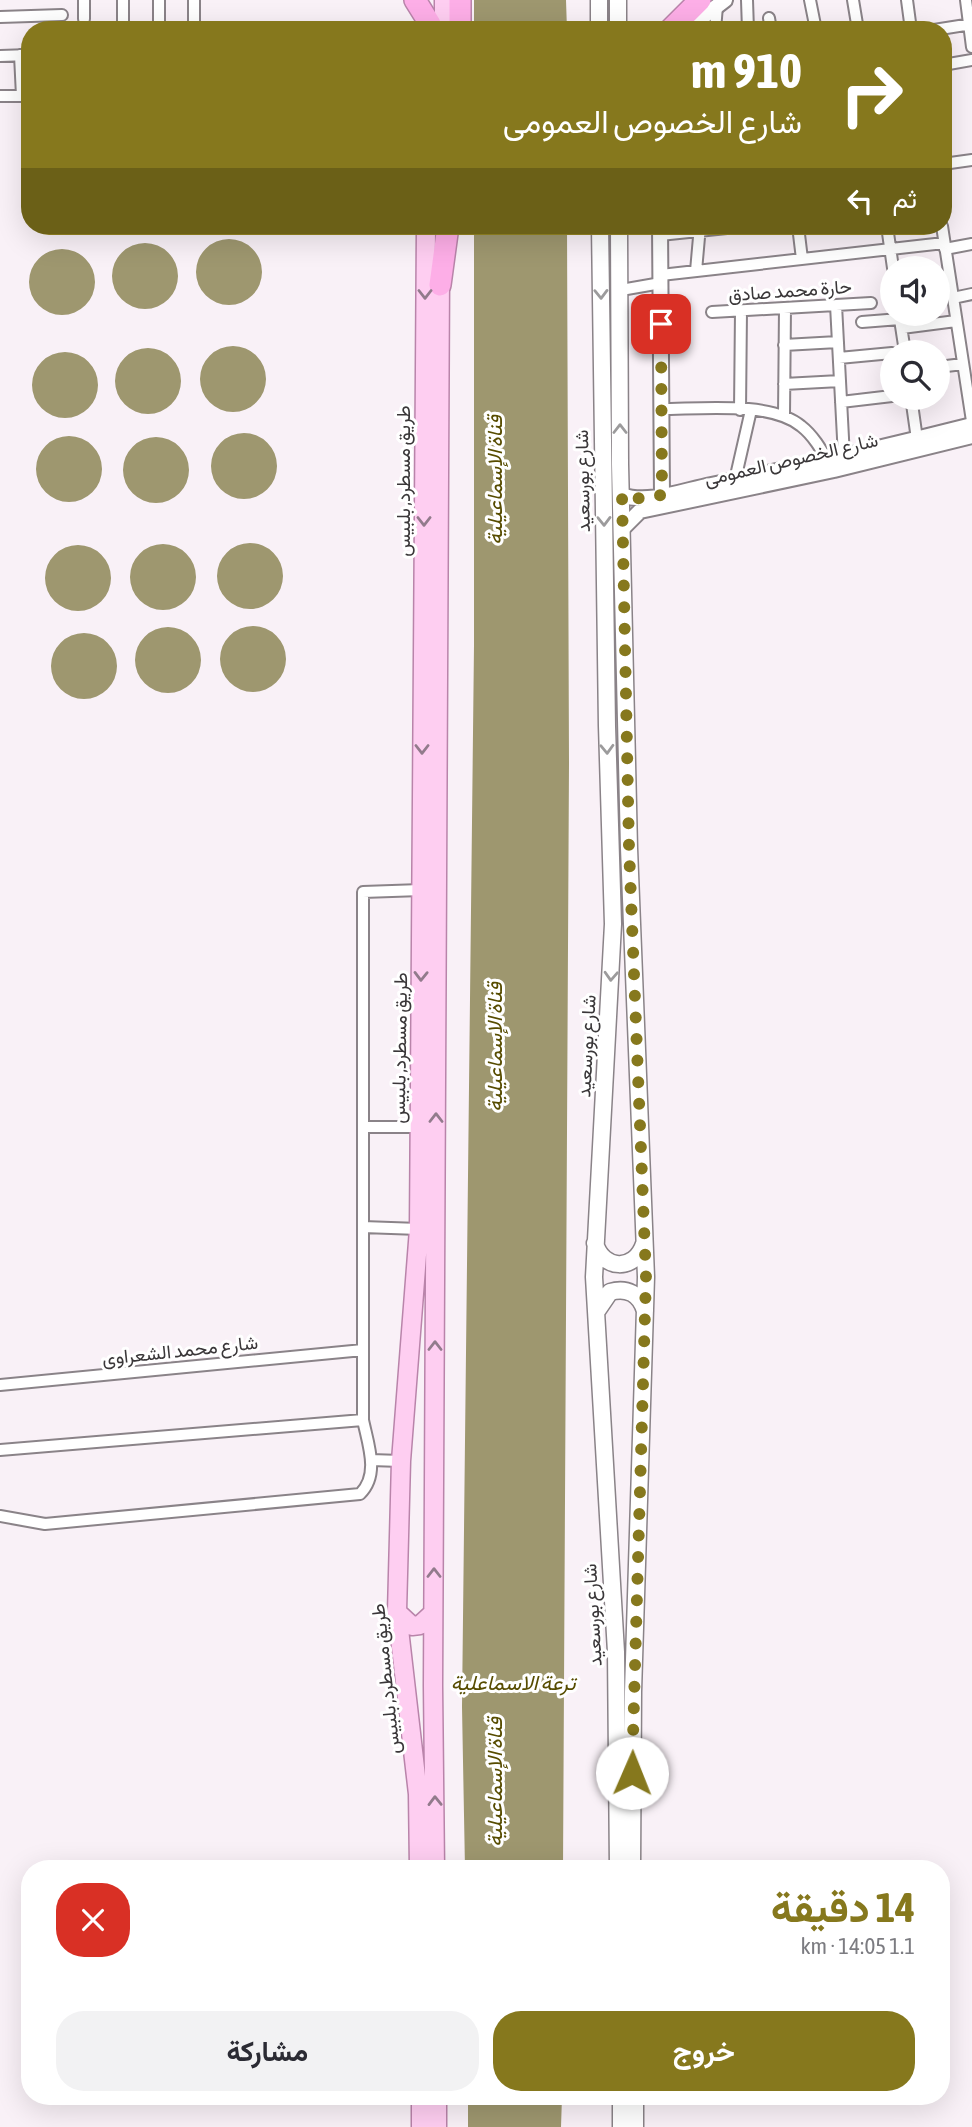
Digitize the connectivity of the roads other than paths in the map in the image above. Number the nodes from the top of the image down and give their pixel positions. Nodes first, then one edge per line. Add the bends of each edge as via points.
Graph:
1 (84, 0) edge
2 (123, 0) edge
3 (159, 0) edge
4 (194, 0) edge
5 (460, 0) edge
6 (599, 0) edge
7 (618, 0) edge
8 (747, 0) edge
9 (810, 0) edge
10 (853, 0) edge
11 (907, 0) edge
12 (965, 0) edge
13 (714, 2) edge
14 (62, 15) dead end
15 (0, 17) edge
16 (84, 19) dead end
17 (123, 21) edge
18 (159, 21) edge
19 (194, 21) edge
20 (460, 21) edge
21 (599, 21) edge
22 (618, 21) edge
23 (684, 21) edge
24 (695, 21) edge
25 (715, 21) edge
26 (748, 21) edge
27 (814, 21) edge
28 (856, 21) edge
29 (910, 21) edge
30 (970, 24) edge
31 (952, 27) edge
32 (972, 47) edge
33 (0, 55) edge
34 (21, 55) edge
35 (972, 60) edge
36 (952, 63) edge
37 (0, 96) edge
38 (21, 96) edge
39 (972, 160) edge
40 (952, 163) edge
41 (426, 235) edge
42 (441, 235) edge
43 (447, 235) edge
44 (600, 235) edge
45 (619, 235) edge
46 (660, 235) edge
47 (699, 235) edge
48 (799, 235) edge
49 (889, 235) edge
50 (943, 235) edge
51 (972, 244) edge
52 (945, 246) junction
53 (891, 249) junction
54 (892, 256) edge
55 (946, 256) edge
56 (802, 259) junction
57 (717, 268) junction
58 (696, 271) junction
59 (661, 279) junction
60 (716, 282) dead end
61 (950, 282) edge
62 (440, 285) junction
63 (621, 290) junction
64 (972, 295) edge
65 (953, 298) junction
66 (871, 303) dead end
67 (836, 305) junction
68 (785, 308) junction
69 (741, 311) junction
70 (712, 312) dead end
71 (880, 321) edge
72 (862, 322) dead end
73 (949, 326) edge
74 (957, 327) junction
75 (972, 330) edge
76 (838, 342) junction
77 (785, 345) junction
78 (880, 355) edge
79 (839, 358) junction
80 (963, 364) junction
81 (950, 366) edge
82 (840, 381) junction
83 (784, 384) junction
84 (880, 397) edge
85 (841, 402) junction
86 (661, 409) junction
87 (746, 410) junction
88 (913, 410) edge
89 (783, 415) junction
90 (972, 423) edge
91 (972, 436) edge
92 (917, 439) junction
93 (844, 457) junction
94 (831, 466) junction
95 (735, 480) junction
96 (622, 495) junction
97 (662, 495) junction
98 (624, 527) junction
99 (422, 890) junction
100 (364, 1128) junction
101 (419, 1128) junction
102 (363, 1227) junction
103 (419, 1229) junction
104 (595, 1243) junction
105 (644, 1244) junction
106 (597, 1311) junction
107 (645, 1311) junction
108 (363, 1350) junction
109 (0, 1385) edge
110 (363, 1420) junction
111 (0, 1450) edge
112 (371, 1460) junction
113 (401, 1461) junction
114 (0, 1516) edge
115 (397, 1612) junction
116 (433, 1613) junction
117 (419, 1860) edge
118 (435, 1860) edge
119 (618, 1860) edge
120 (632, 1860) edge
121 (421, 2105) edge
122 (437, 2105) edge
123 (621, 2105) edge
124 (635, 2105) edge
125 (421, 2127) edge
126 (437, 2127) edge
127 (621, 2127) edge
128 (635, 2127) edge

1 - 16 street
2 - 17 street
3 - 18 street
4 - 19 street
5 - 20 highway
6 - 21 main road
7 - 22 main road
8 - 26 street
9 - 27 street
10 - 28 street
11 - 29 street
12 - 30 street
13 - 23 highway
13 - 24 street
13 - 25 street
14 - 15 street
30 - 31 street
30 - 32 street
33 - 34 street
35 - 36 street
37 - 38 street
39 - 40 street
41 -> 99 main road, طريق مسطرد, بلبيس
42 - 62 main road, طريق مسطرد, بلبيس
43 - 62 highway
44 -> 104 main road, شارع بورسعيد via 613,924
45 - 63 main road, شارع بورسعيد
46 - 59 street
47 - 58 street
48 - 56 street
49 - 53 street
50 - 52 street
51 - 52 street
52 - 53 street
52 - 55 street
53 - 54 street
53 - 56 street
56 - 57 street
57 - 58 street
57 - 60 street
58 - 59 street
59 - 63 street
59 - 86 street
61 - 65 street
116 -> 62 main road, طريق مسطرد, بلبيس
96 -> 63 main road, شارع بورسعيد
64 - 65 street
65 - 74 street
66 - 67 street, حارة محمد صادق
67 - 68 street, حارة محمد صادق
67 - 76 street
68 - 69 street, حارة محمد صادق
68 - 77 street
69 - 70 street, حارة محمد صادق
69 - 87 street
71 - 72 street
73 - 74 street
74 - 75 street
74 - 80 street
76 - 77 street
76 - 79 street
77 - 83 street
78 - 79 street
79 - 82 street
80 - 81 street
80 - 90 street
82 - 83 street
82 - 85 street
83 - 89 street
84 - 85 street
85 - 93 street
86 - 87 street
86 - 97 street
87 - 89 street
87 - 95 street
88 - 92 street
89 - 94 street via 803,427
90 - 92 street, شارع الخصوص العمومى
91 - 94 street, شارع الخصوص العمومى
92 - 93 street, شارع الخصوص العمومى
93 - 94 street, شارع الخصوص العمومى
94 - 95 street, شارع الخصوص العمومى
94 - 98 street, شارع الخصوص العمومى via 640,511
95 - 97 street, شارع الخصوص العمومى
96 - 97 street, شارع الخصوص العمومى via 633,499
96 - 98 main road, شارع بورسعيد
98 - 105 main road, شارع بورسعيد
99 - 100 street via 363,892
99 -> 101 main road, طريق مسطرد, بلبيس
100 - 101 street
100 - 102 street
101 - 103 main road, طريق مسطرد, بلبيس
102 - 103 street
102 - 108 street
103 - 113 main road, طريق مسطرد, بلبيس
104 - 105 main road via 601,1257 615,1265 637,1258
104 - 106 main road, شارع بورسعيد
105 - 107 main road, شارع بورسعيد
106 - 107 main road via 603,1297 625,1290 639,1297
106 - 119 main road, شارع بورسعيد via 616,1651
107 - 120 main road, شارع بورسعيد
108 - 109 street, شارع محمد الشعراوى
108 - 110 street
110 - 111 street
110 - 112 street
112 - 113 street
112 - 114 street via 369,1480 359,1494 56,1523 32,1524
113 - 115 main road, طريق مسطرد, بلبيس
115 - 116 main road via 412,1626
115 - 117 main road, طريق مسطرد, بلبيس via 418,1794
118 -> 116 main road, طريق مسطرد, بلبيس
121 - 125 main road
122 - 126 main road
123 - 127 main road
124 - 128 main road

